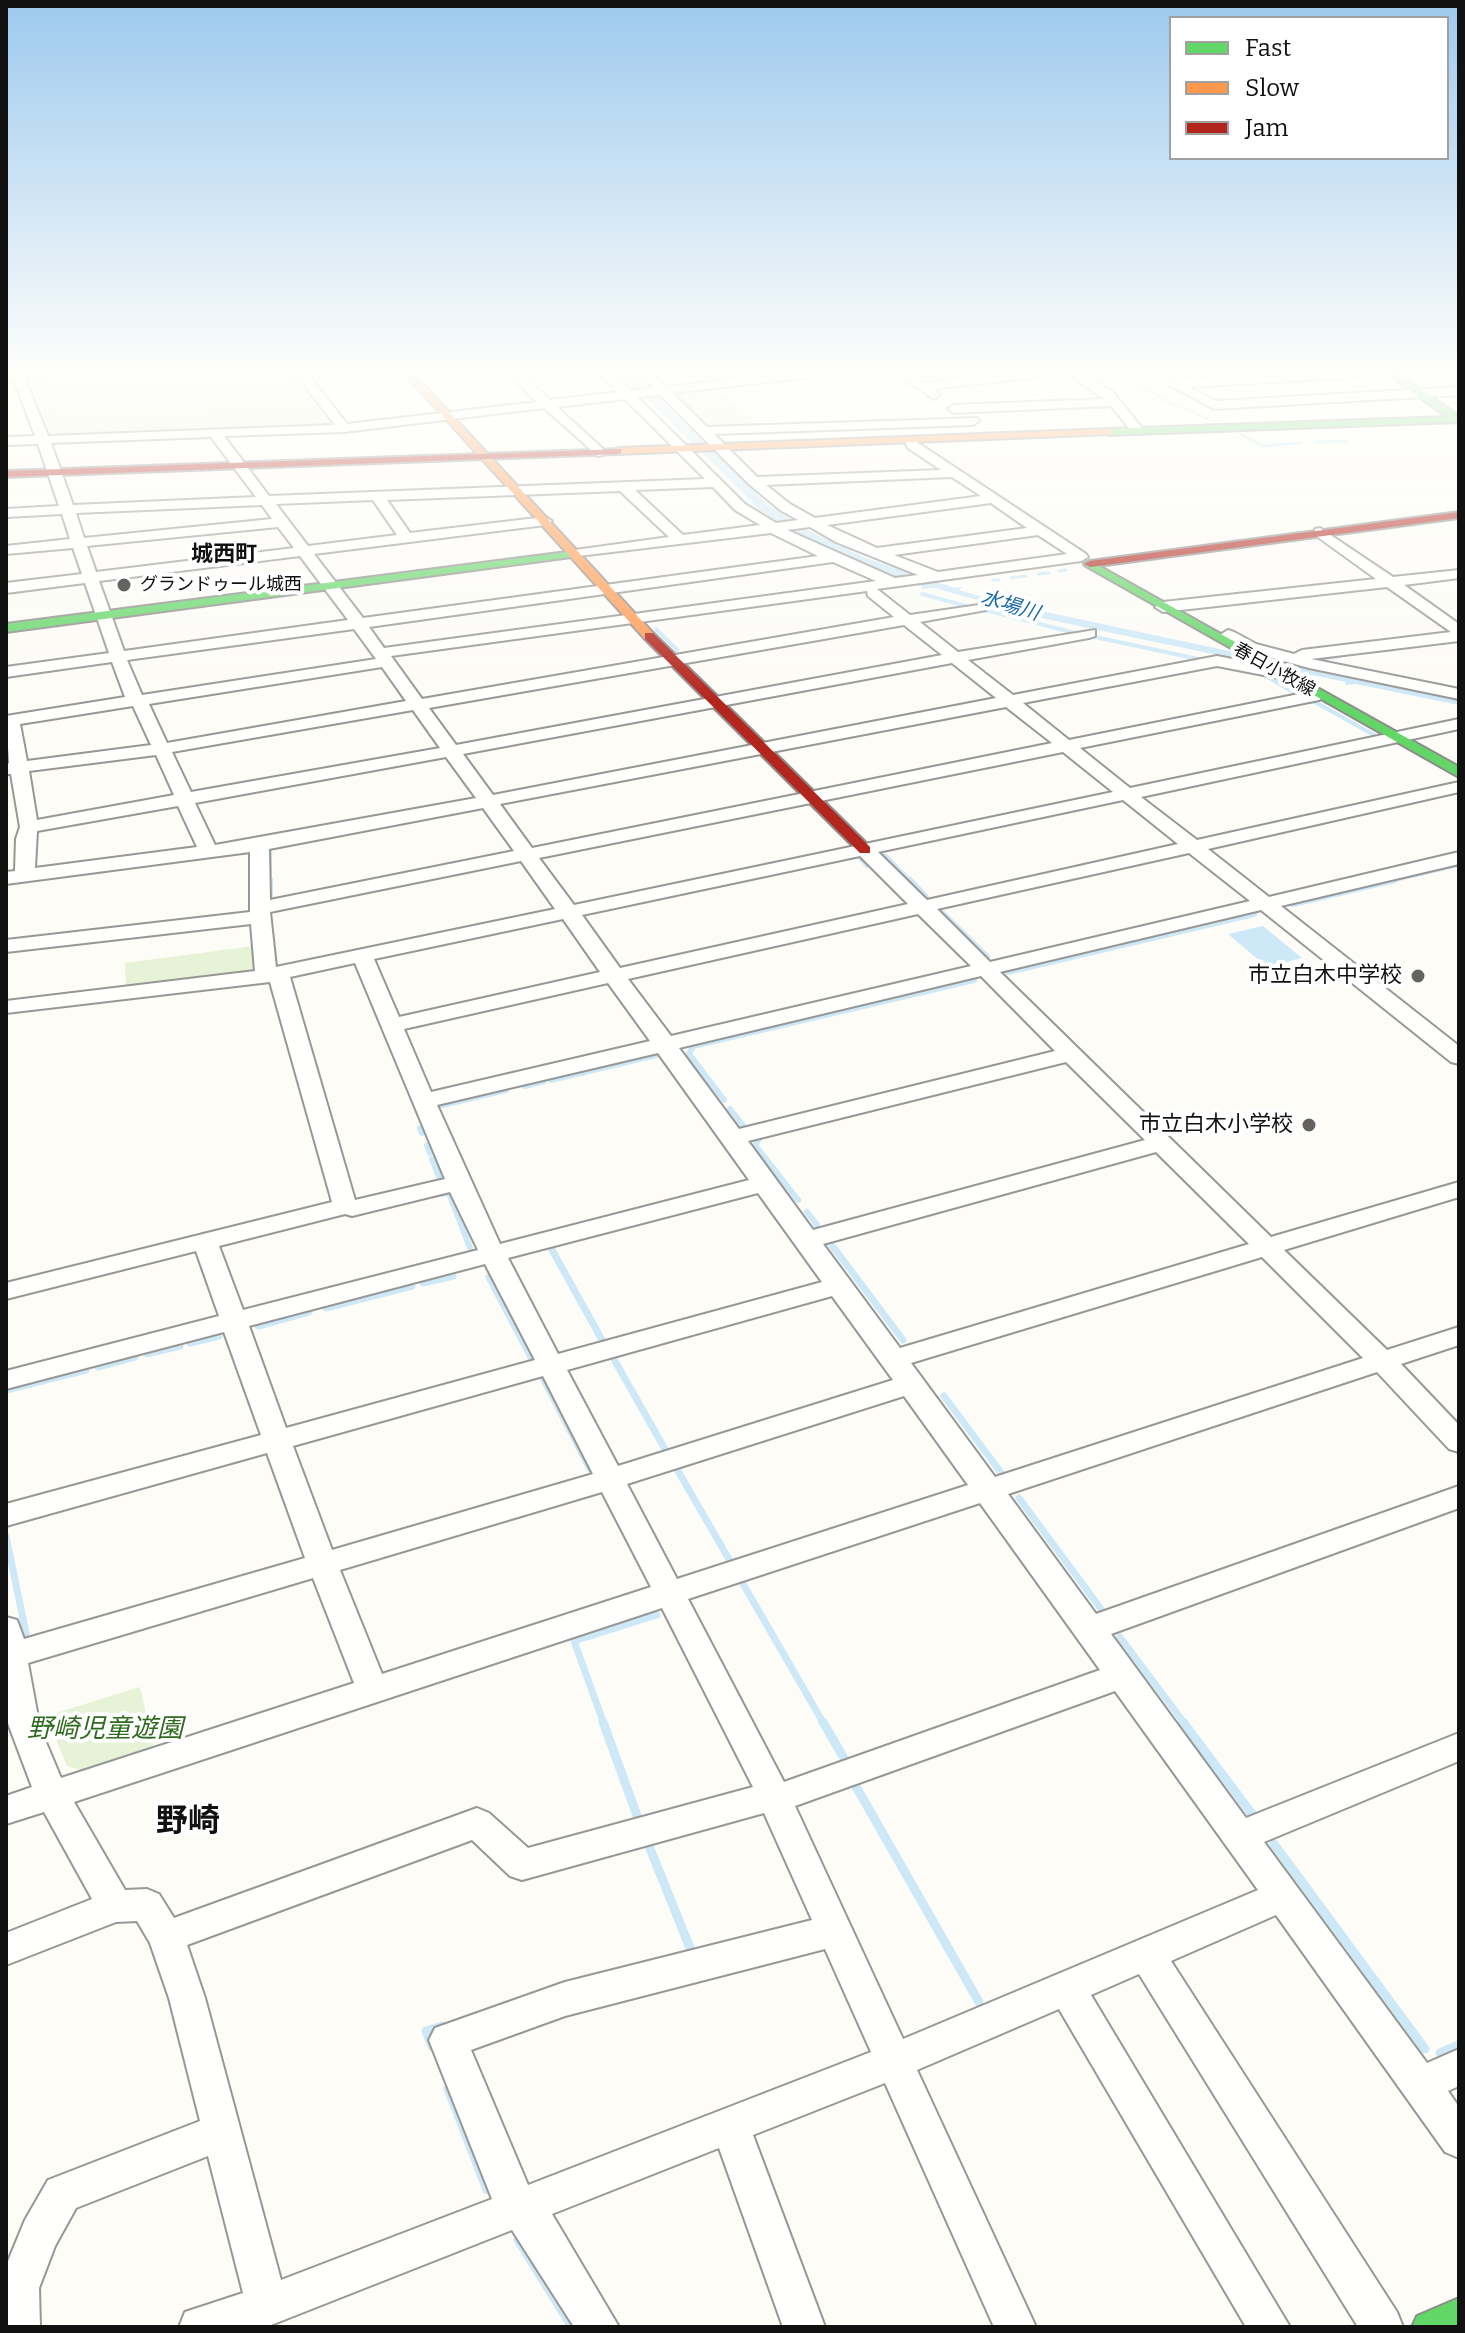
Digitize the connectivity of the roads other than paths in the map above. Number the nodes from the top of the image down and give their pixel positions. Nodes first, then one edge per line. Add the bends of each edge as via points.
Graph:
1 (57, 482) edge
2 (252, 482) edge
3 (510, 482) edge
4 (755, 482) edge
5 (852, 482) edge
6 (969, 482) edge
7 (716, 483) joint
8 (624, 487) junction
9 (517, 490) junction
10 (377, 496) junction
11 (993, 499) junction
12 (266, 500) junction
13 (66, 509) junction
14 (6, 513) edge
15 (888, 513) junction
16 (1459, 515) edge
17 (545, 521) junction
18 (283, 522) junction
19 (809, 523) junction
20 (774, 528) junction
21 (1041, 530) junction
22 (1320, 532) junction
23 (406, 538) junction
24 (680, 540) junction
25 (79, 542) junction
26 (6, 550) edge
27 (305, 551) junction
28 (873, 553) junction
29 (575, 554) junction
30 (833, 558) junction
31 (1090, 564) junction
32 (1459, 574) edge
33 (91, 578) junction
34 (934, 578) junction
35 (1390, 582) junction
36 (899, 583) junction
37 (329, 586) junction
38 (6, 588) edge
39 (605, 590) junction
40 (873, 593) junction
41 (1170, 606) junction
42 (981, 607) dead end
43 (102, 616) junction
44 (907, 620) junction
45 (637, 622) junction
46 (359, 624) junction
47 (6, 628) edge
48 (1089, 633) dead end
49 (1459, 634) edge
50 (1291, 656) junction
51 (120, 657) junction
52 (383, 658) junction
53 (956, 659) junction
54 (675, 660) junction
55 (6, 672) edge
56 (1285, 676) junction
57 (1459, 694) edge
58 (1319, 695) junction
59 (136, 699) junction
60 (718, 702) junction
61 (1010, 702) junction
62 (417, 705) junction
63 (1459, 711) edge
64 (8, 721) edge
65 (1459, 724) edge
66 (1395, 738) junction
67 (1067, 747) junction
68 (763, 748) junction
69 (161, 749) junction
70 (451, 751) junction
71 (12, 769) edge
72 (1459, 773) edge
73 (1459, 787) edge
74 (1127, 794) junction
75 (812, 797) junction
76 (186, 800) junction
77 (488, 801) junction
78 (29, 827) junction
79 (259, 845) junction
80 (1193, 846) junction
81 (208, 850) junction
82 (865, 850) junction
83 (527, 854) junction
84 (1459, 858) edge
85 (16, 876) edge
86 (1266, 904) junction
87 (922, 907) junction
88 (260, 912) junction
89 (569, 912) junction
90 (6, 946) edge
91 (362, 956) junction
92 (984, 970) junction
93 (272, 975) junction
94 (615, 975) junction
95 (6, 1007) edge
96 (392, 1025) junction
97 (666, 1045) junction
98 (1070, 1054) junction
99 (1459, 1057) edge
100 (423, 1101) junction
101 (733, 1138) junction
102 (1161, 1143) junction
103 (457, 1183) junction
104 (766, 1183) junction
105 (1459, 1189) edge
106 (345, 1206) junction
107 (807, 1240) junction
108 (205, 1242) junction
109 (1266, 1247) junction
110 (492, 1254) junction
111 (840, 1285) junction
112 (6, 1291) edge
113 (234, 1321) junction
114 (1459, 1336) edge
115 (893, 1359) junction
116 (1382, 1361) junction
117 (550, 1365) junction
118 (6, 1380) edge
119 (912, 1384) junction
120 (277, 1440) junction
121 (1459, 1442) edge
122 (611, 1479) junction
123 (989, 1490) junction
124 (1459, 1497) edge
125 (6, 1515) edge
126 (322, 1564) junction
127 (672, 1594) junction
128 (1089, 1629) junction
129 (8, 1647) edge
130 (1123, 1675) junction
131 (373, 1690) junction
132 (1459, 1747) edge
133 (51, 1793) junction
134 (774, 1798) junction
135 (6, 1810) edge
136 (1240, 1836) junction
137 (1283, 1896) junction
138 (115, 1906) junction
139 (833, 1931) junction
140 (166, 1937) junction
141 (6, 1949) edge
142 (1147, 1955) junction
143 (1067, 1988) junction
144 (895, 2061) junction
145 (1459, 2067) edge
146 (1420, 2085) junction
147 (730, 2126) junction
148 (221, 2132) junction
149 (1459, 2139) edge
150 (519, 2208) junction
151 (267, 2306) junction
152 (1459, 2314) edge
153 (19, 2327) edge
154 (200, 2327) edge
155 (598, 2327) edge
156 (804, 2327) edge
157 (1015, 2327) edge
158 (1269, 2327) edge
159 (1382, 2327) edge
160 (1428, 2327) edge

1 - 13 street
2 - 12 street
3 - 9 street
4 - 19 street
5 - 15 street
6 - 11 street
7 - 8 street
7 - 20 street via 740,507
8 - 9 street
8 - 24 street
9 - 10 street
9 - 17 street
10 - 12 street
10 - 23 street
11 - 15 street
11 - 21 street
12 - 13 street
12 - 18 street
13 - 14 street
13 - 25 street
15 - 19 street
16 - 22 street
17 - 23 street
17 - 29 street
18 - 25 street
18 - 27 street
19 - 20 street
19 - 28 street
20 - 24 street
20 - 30 street
21 - 28 street
21 - 34 street via 1081,557
22 - 31 street
22 - 35 street
23 - 27 street
24 - 29 street
25 - 26 street
25 - 33 street
27 - 33 street
27 - 37 street
28 - 34 street
29 - 37 street
29 - 39 street
30 - 36 street
30 - 39 street
31 - 34 street via 952,582
31 - 41 street, 春日小牧線
32 - 35 street
33 - 38 street
33 - 43 street
34 - 36 street
35 - 41 street
35 - 49 street
36 - 40 street via 907,588
36 - 45 street
37 - 43 street
37 - 46 street
39 - 45 street
39 - 46 street
40 - 44 street
40 - 45 street
41 - 50 street via 1250,647
41 - 56 street, 春日小牧線
42 - 44 street
43 - 47 street
43 - 51 street
44 - 53 street
44 - 54 street
45 - 52 street
45 - 54 street
46 - 51 street
46 - 52 street
48 - 53 street
49 - 50 street
50 - 57 street
51 - 55 street
51 - 59 street
52 - 59 street
52 - 62 street
53 - 60 street
53 - 61 street
54 - 60 street
54 - 62 street
56 - 58 street, 春日小牧線
56 - 61 street via 1217,661
56 - 63 street
58 - 66 street, 春日小牧線
58 - 67 street
59 - 64 street
59 - 69 street
60 - 68 street
60 - 70 street
61 - 67 street
61 - 68 street
62 - 69 street
62 - 70 street
64 - 71 street
65 - 66 street
66 - 72 street, 春日小牧線
66 - 74 street
67 - 74 street
67 - 75 street
68 - 75 street
68 - 77 street
69 - 71 street
69 - 76 street
70 - 76 street
70 - 77 street
71 - 78 street
73 - 80 street
74 - 80 street
74 - 82 street
75 - 82 street
75 - 83 street
76 - 78 street
76 - 81 street
77 - 79 street
77 - 83 street
78 - 85 street
79 - 81 street
79 - 88 street
80 - 86 street
80 - 87 street
81 - 85 street
82 - 87 street
82 - 89 street
83 - 88 street
83 - 89 street
84 - 86 street
86 - 92 street
86 - 99 street
87 - 92 street
87 - 94 street
88 - 90 street
88 - 93 street
89 - 91 street
89 - 94 street
91 - 93 street
91 - 96 street
92 - 97 street
92 - 98 street
93 - 95 street
93 - 106 street
94 - 96 street
94 - 97 street
96 - 100 street
97 - 100 street
97 - 101 street
98 - 101 street
98 - 102 street
100 - 103 street
101 - 104 street
102 - 107 street
102 - 109 street
103 - 106 street
103 - 110 street
104 - 107 street
104 - 110 street
105 - 109 street
106 - 108 street
107 - 111 street
108 - 112 street
108 - 113 street
109 - 115 street
109 - 116 street
110 - 113 street
110 - 117 street
111 - 115 street
111 - 117 street
113 - 118 street
113 - 120 street
114 - 116 street
115 - 119 street
116 - 121 street
116 - 123 street
117 - 120 street
117 - 122 street
119 - 122 street
119 - 123 street
120 - 125 street
120 - 126 street
122 - 126 street
122 - 127 street
123 - 127 street
123 - 128 street
124 - 128 street
126 - 129 street
126 - 131 street
127 - 131 street
127 - 134 street
128 - 130 street
129 - 133 street via 24,1728
130 - 134 street
130 - 136 street
131 - 133 street
132 - 136 street
133 - 135 street
133 - 138 street
134 - 139 street
134 - 140 street via 522,1865 477,1823
136 - 137 street
137 - 142 street
137 - 146 street
138 - 140 street via 147,1905
138 - 141 street
139 - 144 street
139 - 150 street via 565,1999 448,2040
140 - 148 street
142 - 143 street
142 - 159 street
143 - 144 street
143 - 158 street
144 - 147 street
144 - 157 street
145 - 146 street
146 - 149 street
147 - 150 street
147 - 156 street
148 - 151 street
148 - 153 street via 62,2194 18,2288
150 - 151 street
150 - 155 street
151 - 154 street
152 - 160 street

